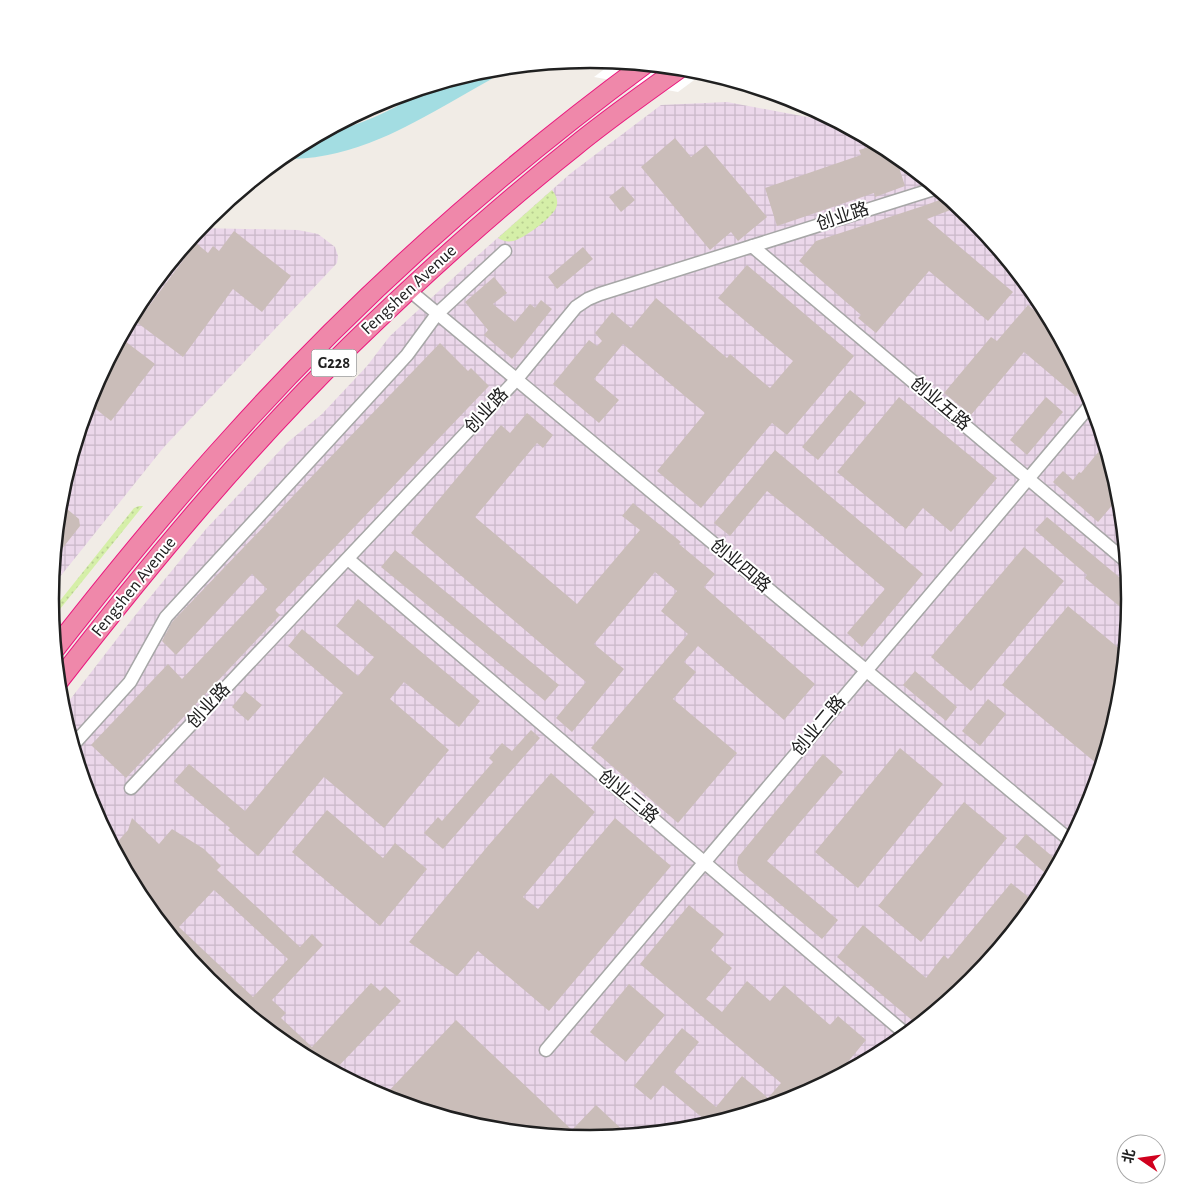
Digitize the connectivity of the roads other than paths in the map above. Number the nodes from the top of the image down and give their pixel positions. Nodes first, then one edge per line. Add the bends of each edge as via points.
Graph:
1 (637, 70) edge
2 (672, 74) edge
3 (929, 190) edge
4 (752, 246) junction
5 (505, 251) dead end
6 (409, 290) junction
7 (437, 314) junction
8 (516, 380) junction
9 (1087, 409) edge
10 (1029, 479) junction
11 (1120, 556) edge
12 (348, 559) junction
13 (61, 642) edge
14 (866, 671) junction
15 (64, 674) edge
16 (78, 740) edge
17 (132, 788) dead end
18 (1066, 837) edge
19 (705, 863) junction
20 (902, 1030) edge
21 (546, 1050) dead end

1 - 13 highway, Fengshen Avenue / G228 via 550,137 451,221 299,366 190,484
2 - 6 highway, Fengshen Avenue / G228 via 560,158
3 - 4 street, 创业路
4 - 8 street, 创业路 via 588,299 576,307
4 - 10 street, 创业五路
5 - 7 street
6 - 7 street, 创业四路
6 - 15 highway, Fengshen Avenue / G228 via 349,347 249,452 154,561
7 - 8 street, 创业四路
7 - 16 street via 407,355 166,616 130,682
8 - 12 street, 创业路
8 - 14 street, 创业四路
9 - 10 street, 创业二路
10 - 11 street, 创业五路
10 - 14 street, 创业二路
12 - 17 street, 创业路
12 - 19 street, 创业三路
14 - 18 street, 创业四路
14 - 19 street, 创业二路
19 - 20 street, 创业三路
19 - 21 street, 创业二路

